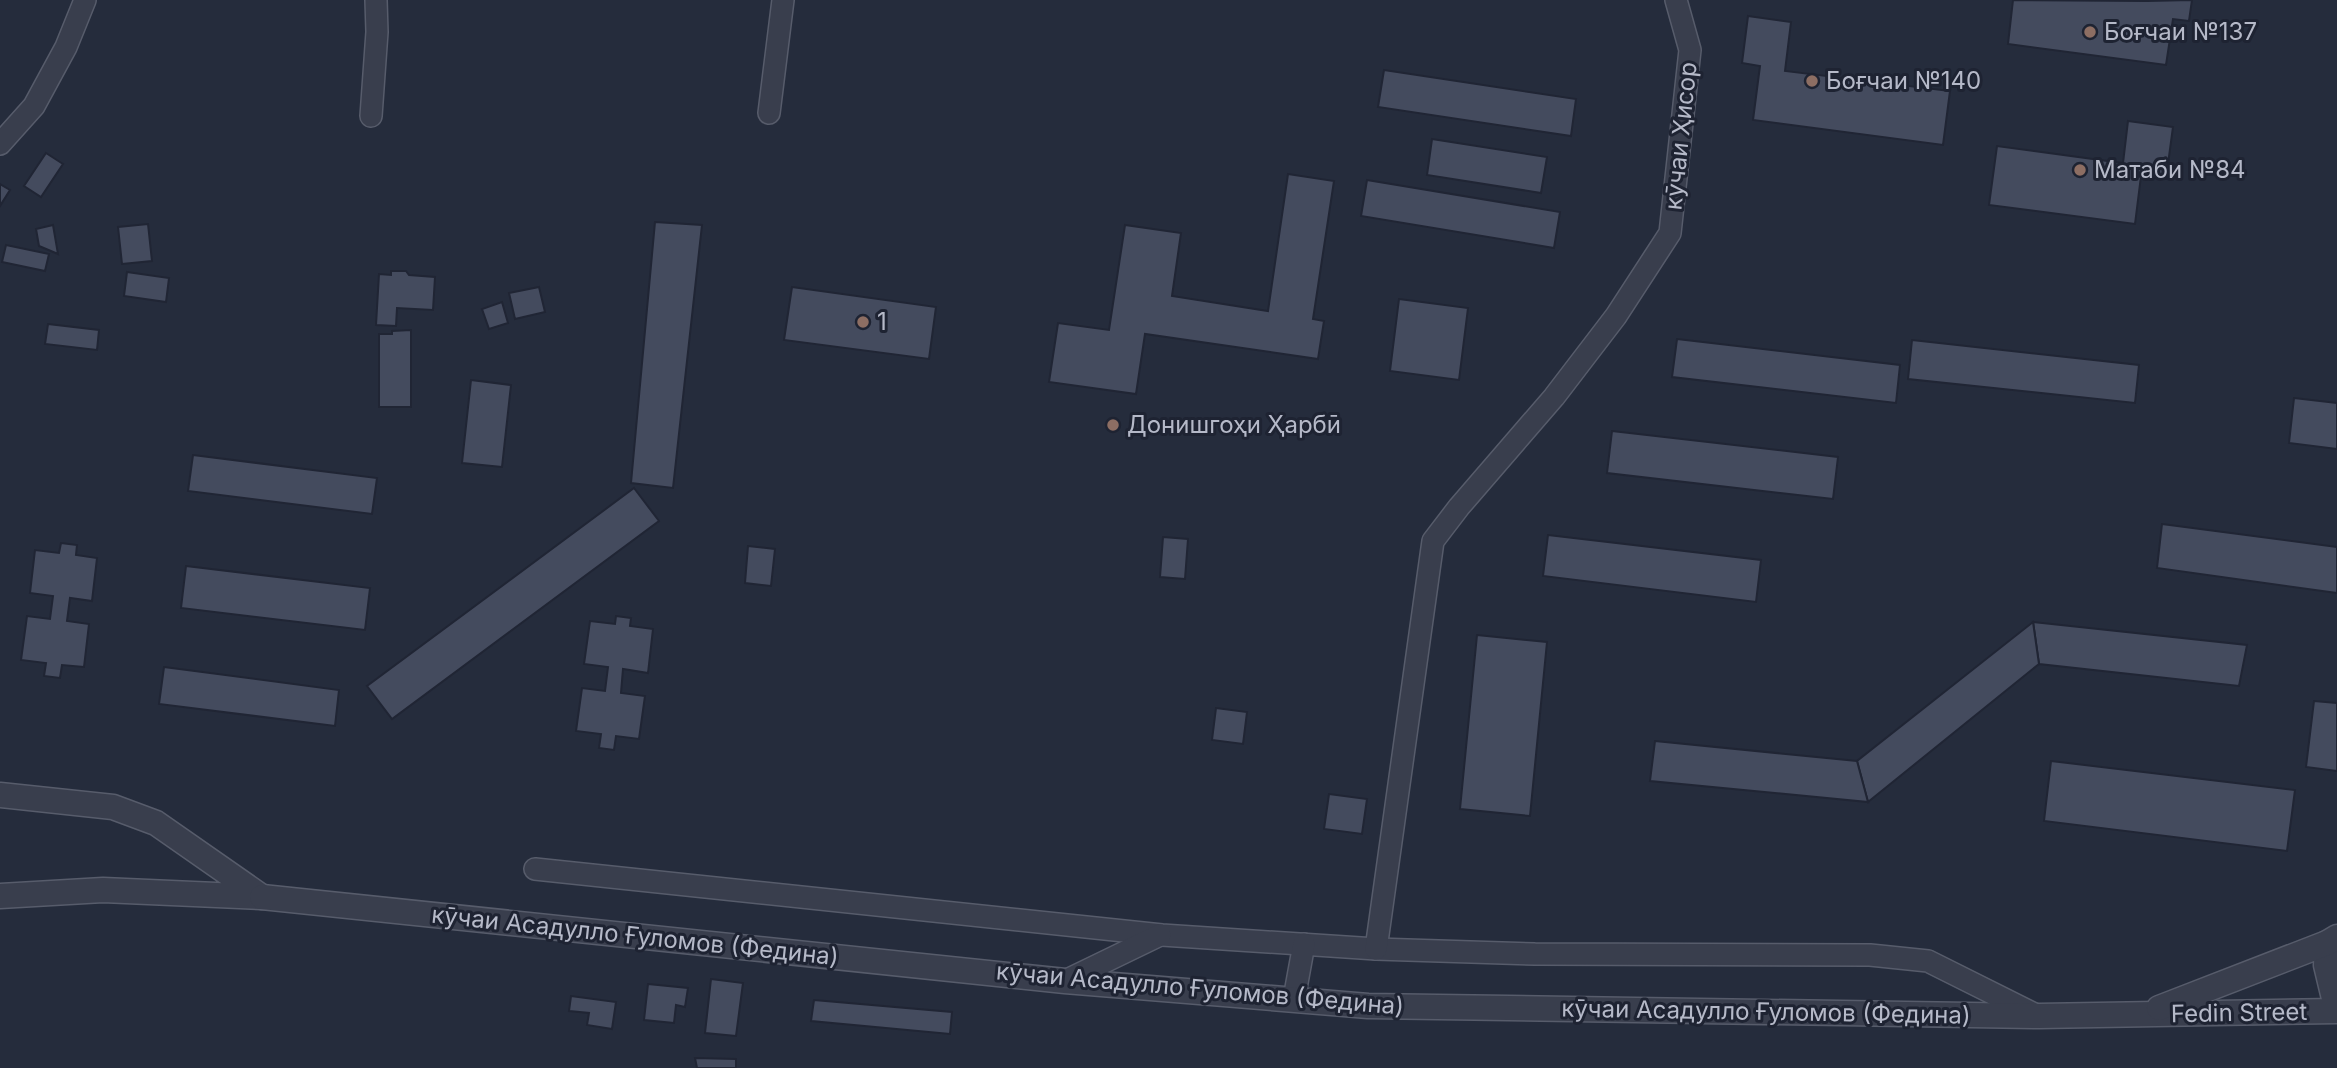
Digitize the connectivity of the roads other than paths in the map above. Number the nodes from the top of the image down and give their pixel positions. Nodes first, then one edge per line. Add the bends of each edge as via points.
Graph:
1 (85, 0) edge
2 (376, 0) edge
3 (783, 0) edge
4 (1676, 0) edge
5 (769, 113) dead end
6 (371, 116) dead end
7 (0, 144) edge
8 (0, 795) edge
9 (535, 869) dead end
10 (0, 896) edge
11 (262, 897) junction
12 (1162, 934) junction
13 (2332, 940) edge
14 (1304, 944) junction
15 (1376, 949) junction
16 (1065, 981) junction
17 (1294, 999) junction
18 (2337, 1011) edge
19 (2141, 1015) junction
20 (2039, 1016) junction

1 - 7 street via 34,106
2 - 6 street
3 - 5 street
4 - 15 street, кӯчаи Ҳисор via 1690,50 1670,233 1616,316 1433,541
8 - 11 street, кӯчаи Асадулло Ғуломов (Федина) via 113,807 156,822
9 - 12 street
10 - 11 street, кӯчаи Асадулло Ғуломов (Федина) via 103,890
11 - 16 street, кӯчаи Асадулло Ғуломов (Федина)
12 - 14 street
12 - 16 street
13 - 18 street via 2326,965
13 - 19 street
14 - 15 street
14 - 17 street
15 - 20 street via 1870,955 1928,961
16 - 17 street, кӯчаи Асадулло Ғуломов (Федина)
17 - 20 street, кӯчаи Асадулло Ғуломов (Федина) via 1368,1006
18 - 19 street, Fedin Street
19 - 20 street, кӯчаи Асадулло Ғуломов (Федина)

